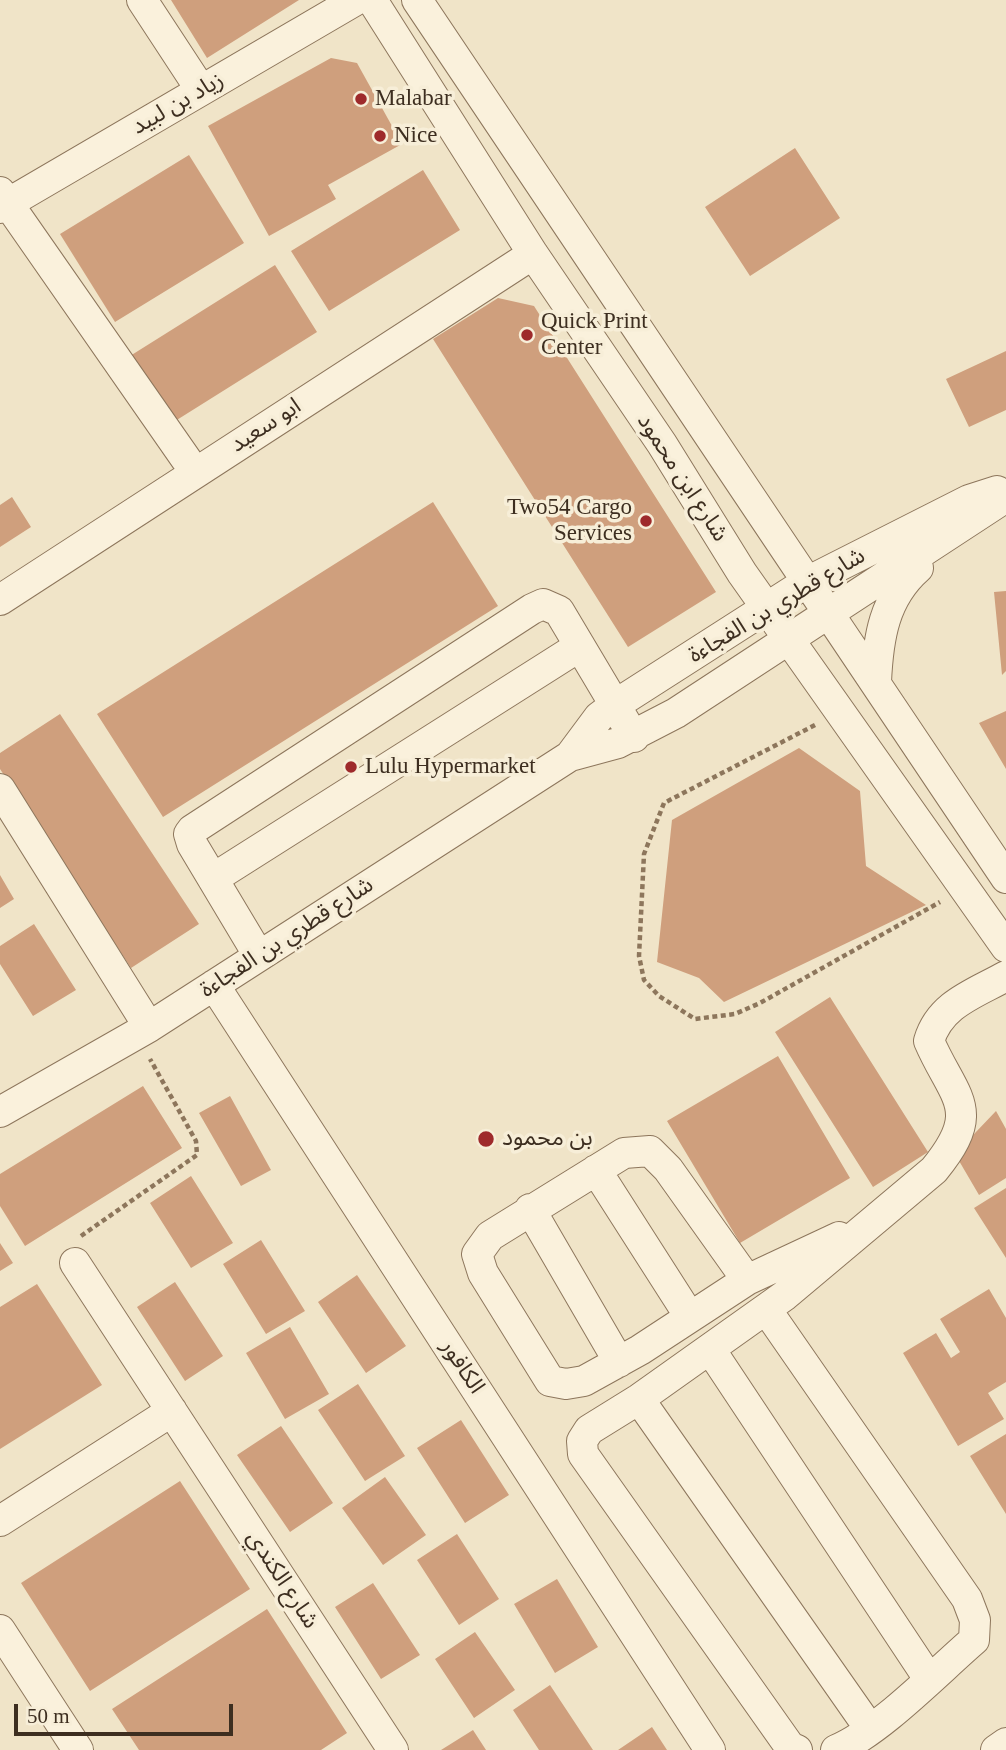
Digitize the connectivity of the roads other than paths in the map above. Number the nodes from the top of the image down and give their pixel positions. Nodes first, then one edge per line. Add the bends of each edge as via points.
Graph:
1 (142, 0) edge
2 (356, 0) edge
3 (372, 0) edge
4 (417, 0) edge
5 (201, 90) junction
6 (3, 201) edge
7 (533, 254) junction
8 (195, 472) junction
9 (1006, 489) edge
10 (1006, 497) edge
11 (966, 525) junction
12 (807, 582) junction
13 (0, 600) edge
14 (766, 608) junction
15 (828, 613) junction
16 (787, 638) junction
17 (580, 646) junction
18 (876, 682) junction
19 (615, 705) junction
20 (634, 737) junction
21 (570, 756) junction
22 (0, 789) edge
23 (214, 878) junction
24 (1006, 878) edge
25 (1006, 947) edge
26 (259, 956) junction
27 (1006, 976) edge
28 (214, 985) junction
29 (143, 1030) junction
30 (0, 1112) edge
31 (596, 1170) junction
32 (530, 1209) junction
33 (876, 1220) junction
34 (75, 1263) road end
35 (747, 1280) junction
36 (766, 1309) junction
37 (690, 1317) junction
38 (710, 1349) junction
39 (630, 1356) junction
40 (650, 1391) junction
41 (172, 1410) junction
42 (0, 1521) edge
43 (0, 1630) edge
44 (929, 1679) junction
45 (870, 1729) junction
46 (1006, 1742) edge
47 (78, 1750) edge
48 (393, 1750) edge
49 (710, 1750) edge
50 (797, 1750) edge
51 (836, 1750) edge
52 (996, 1750) edge

1 - 5 street
2 - 5 street, زياد بن لبيد
3 - 7 street, شارع ابن محمود
4 - 12 street, شارع ابن محمود
5 - 6 street, زياد بن لبيد
6 - 8 street
7 - 8 street, ابو سعيد
7 - 14 street, شارع ابن محمود
8 - 13 street, ابو سعيد
9 - 12 street, شارع قطري بن الفجاءة via 969,500
10 - 11 street, شارع قطري بن الفجاءة
11 - 15 street, شارع قطري بن الفجاءة
11 - 18 street via 906,578 891,602 877,647
12 - 14 street, شارع قطري بن الفجاءة
12 - 15 street, شارع ابن محمود
14 - 16 street, شارع ابن محمود
14 - 19 street, شارع قطري بن الفجاءة
15 - 16 street, شارع قطري بن الفجاءة
15 - 18 street, شارع ابن محمود
16 - 20 street, شارع قطري بن الفجاءة
16 - 25 street, شارع ابن محمود
17 - 19 street
17 - 23 street
17 - 23 street via 551,605 524,613 192,830 192,844
18 - 24 street, شارع ابن محمود
19 - 20 street
19 - 21 street, شارع قطري بن الفجاءة
20 - 21 street, شارع قطري بن الفجاءة
21 - 26 street, شارع قطري بن الفجاءة
22 - 29 street
23 - 26 street
26 - 28 street, شارع قطري بن الفجاءة
27 - 33 street via 935,1021 929,1041 955,1086 962,1122 949,1152 934,1170
28 - 29 street, شارع قطري بن الفجاءة
28 - 49 street, الكافور
29 - 30 street, شارع قطري بن الفجاءة
31 - 32 street
31 - 35 street via 624,1153 650,1150
31 - 37 street
32 - 39 street
32 - 39 street via 490,1236 477,1254 483,1273 550,1381 584,1381
33 - 35 street
33 - 36 street
34 - 41 street, شارع الكندي
35 - 37 street
36 - 38 street
36 - 44 street via 967,1600 975,1620 974,1640
37 - 39 street
38 - 40 street
38 - 44 street
39 - 40 street
40 - 45 street
40 - 50 street via 589,1430 582,1441 583,1454 790,1747
41 - 42 street
41 - 48 street, شارع الكندي
43 - 47 street
44 - 45 street
45 - 51 street
46 - 52 street

